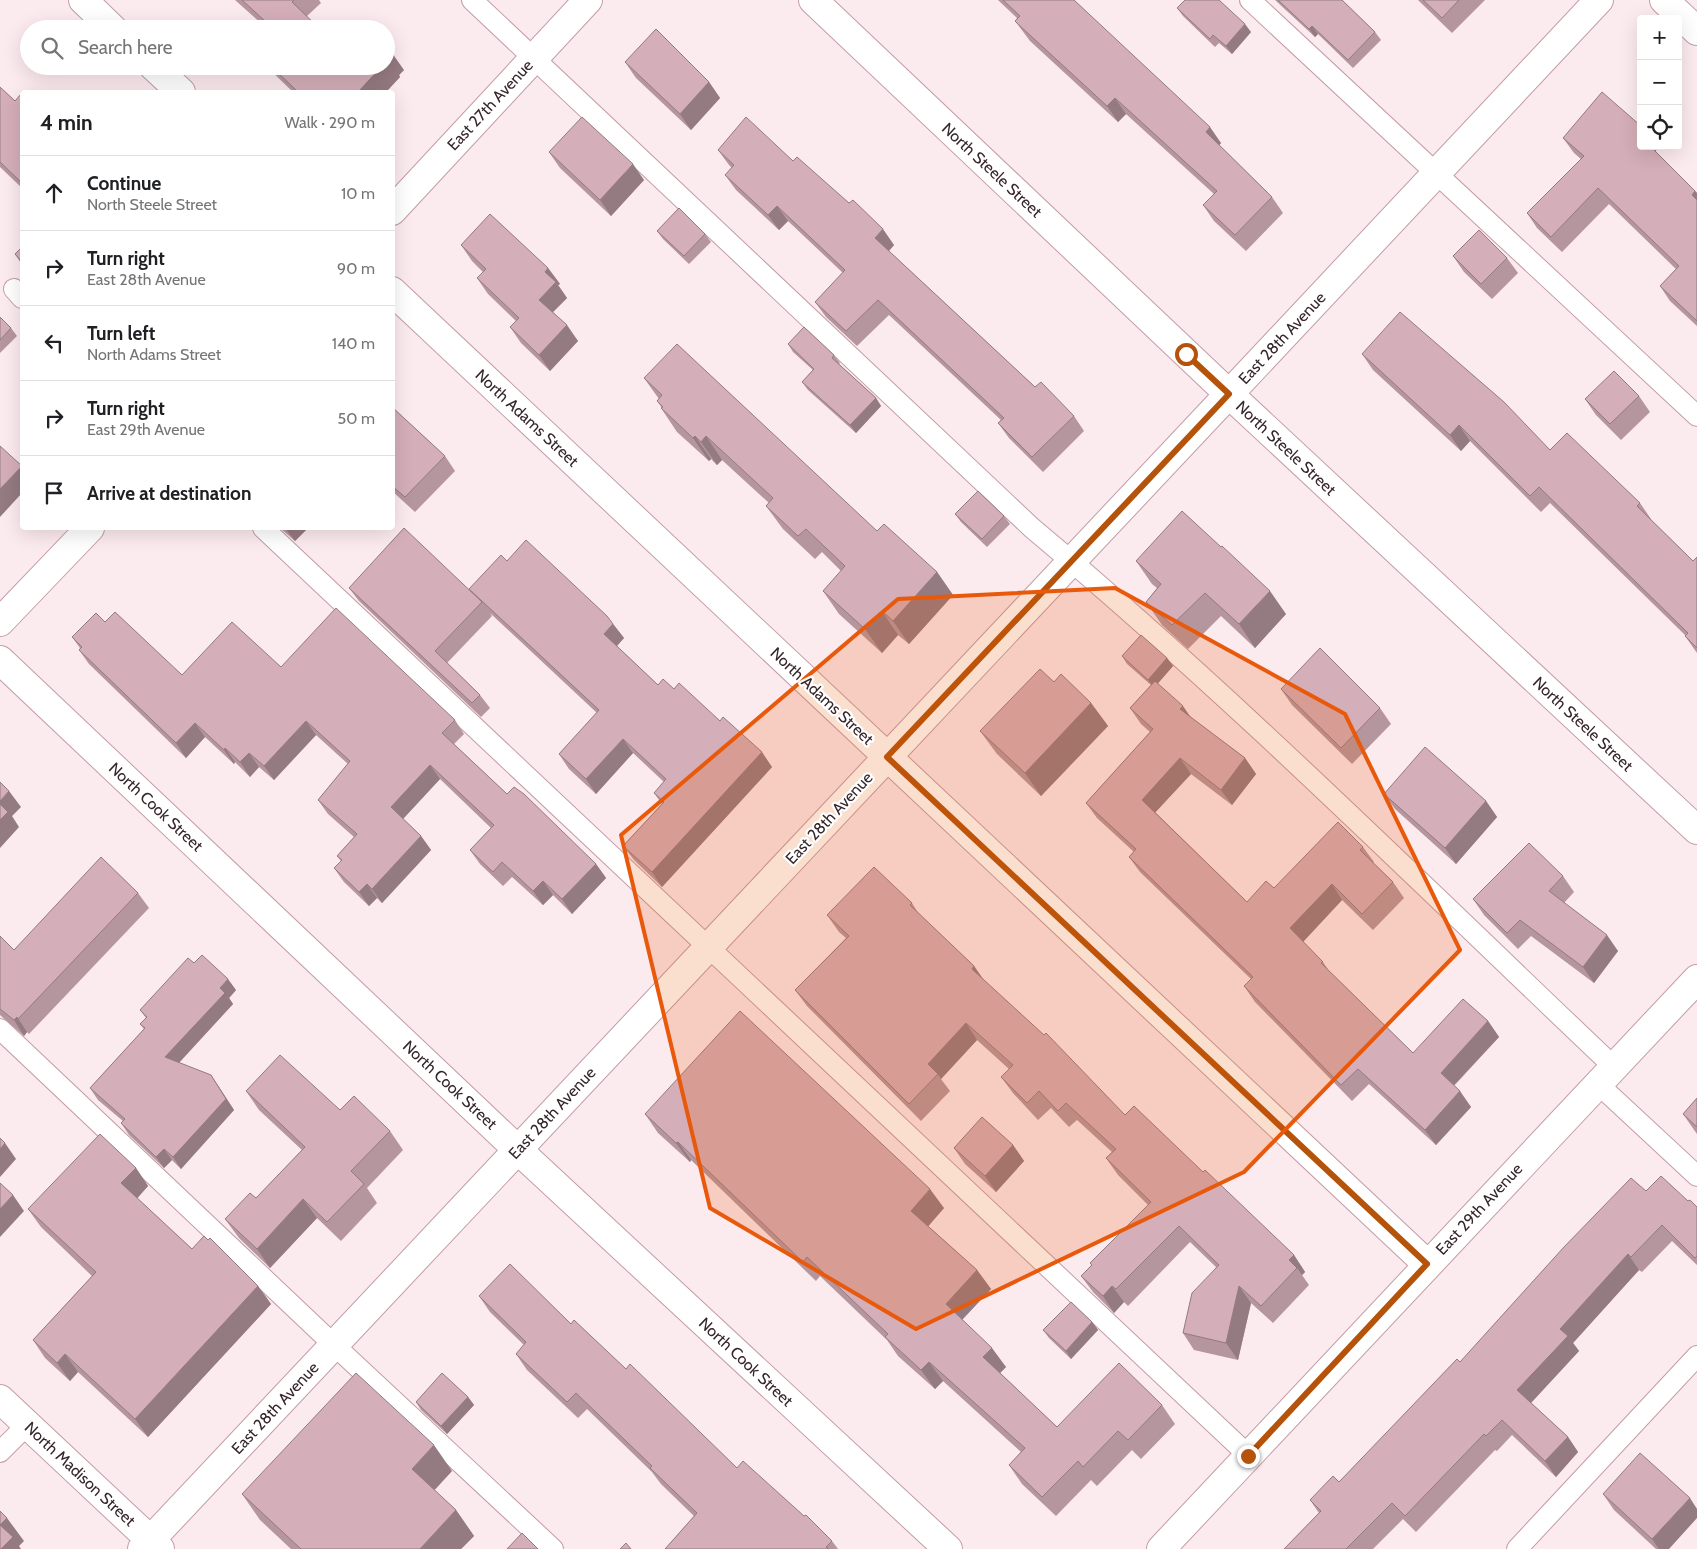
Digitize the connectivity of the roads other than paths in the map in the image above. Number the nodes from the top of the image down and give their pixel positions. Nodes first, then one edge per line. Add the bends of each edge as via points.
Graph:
1 (83, 0) edge
2 (472, 0) edge
3 (588, 0) edge
4 (813, 0) edge
5 (1250, 0) edge
6 (1599, 0) edge
7 (1664, 0) edge
8 (104, 20) edge
9 (1697, 31) edge
10 (534, 58) junction
11 (163, 75) edge
12 (179, 90) edge
13 (1436, 174) junction
14 (395, 208) edge
15 (395, 294) edge
16 (1229, 394) junction
17 (1697, 416) edge
18 (88, 530) edge
19 (265, 530) edge
20 (1072, 561) junction
21 (0, 622) edge
22 (0, 660) edge
23 (887, 757) junction
24 (1697, 830) edge
25 (708, 948) junction
26 (1697, 979) edge
27 (0, 1029) edge
28 (1606, 1075) junction
29 (518, 1150) junction
30 (1697, 1176) edge
31 (1427, 1264) junction
32 (334, 1345) junction
33 (1697, 1356) edge
34 (0, 1399) edge
35 (27, 1424) junction
36 (0, 1452) edge
37 (1248, 1456) junction
38 (151, 1546) edge
39 (553, 1549) edge
40 (948, 1549) edge
41 (1161, 1549) edge
42 (1517, 1549) edge

1 - 8 street
2 - 10 lane
3 - 10 street, East 27th Avenue
4 - 16 street, North Steele Street
5 - 13 lane
6 - 13 street, East 28th Avenue
7 - 9 street
10 - 14 street, East 27th Avenue
10 - 20 lane via 1017,514
11 - 12 street
13 - 16 street, East 28th Avenue
13 - 17 lane
15 - 23 street, North Adams Street
16 - 20 street, East 28th Avenue
16 - 24 street, North Steele Street
18 - 21 street
19 - 25 lane
20 - 23 street, East 28th Avenue
20 - 28 lane via 1260,731
22 - 29 street, North Cook Street
23 - 25 street, East 28th Avenue
23 - 31 street, North Adams Street
25 - 29 street, East 28th Avenue
25 - 37 lane
26 - 28 street, East 29th Avenue
27 - 32 lane
28 - 30 lane
28 - 31 street, East 29th Avenue
29 - 32 street, East 28th Avenue
29 - 40 street, North Cook Street
31 - 37 street, East 29th Avenue
32 - 38 street, East 28th Avenue
32 - 39 lane
33 - 42 lane
34 - 35 street, North Madison Street
35 - 36 lane
35 - 38 street, North Madison Street
37 - 41 street, East 29th Avenue

